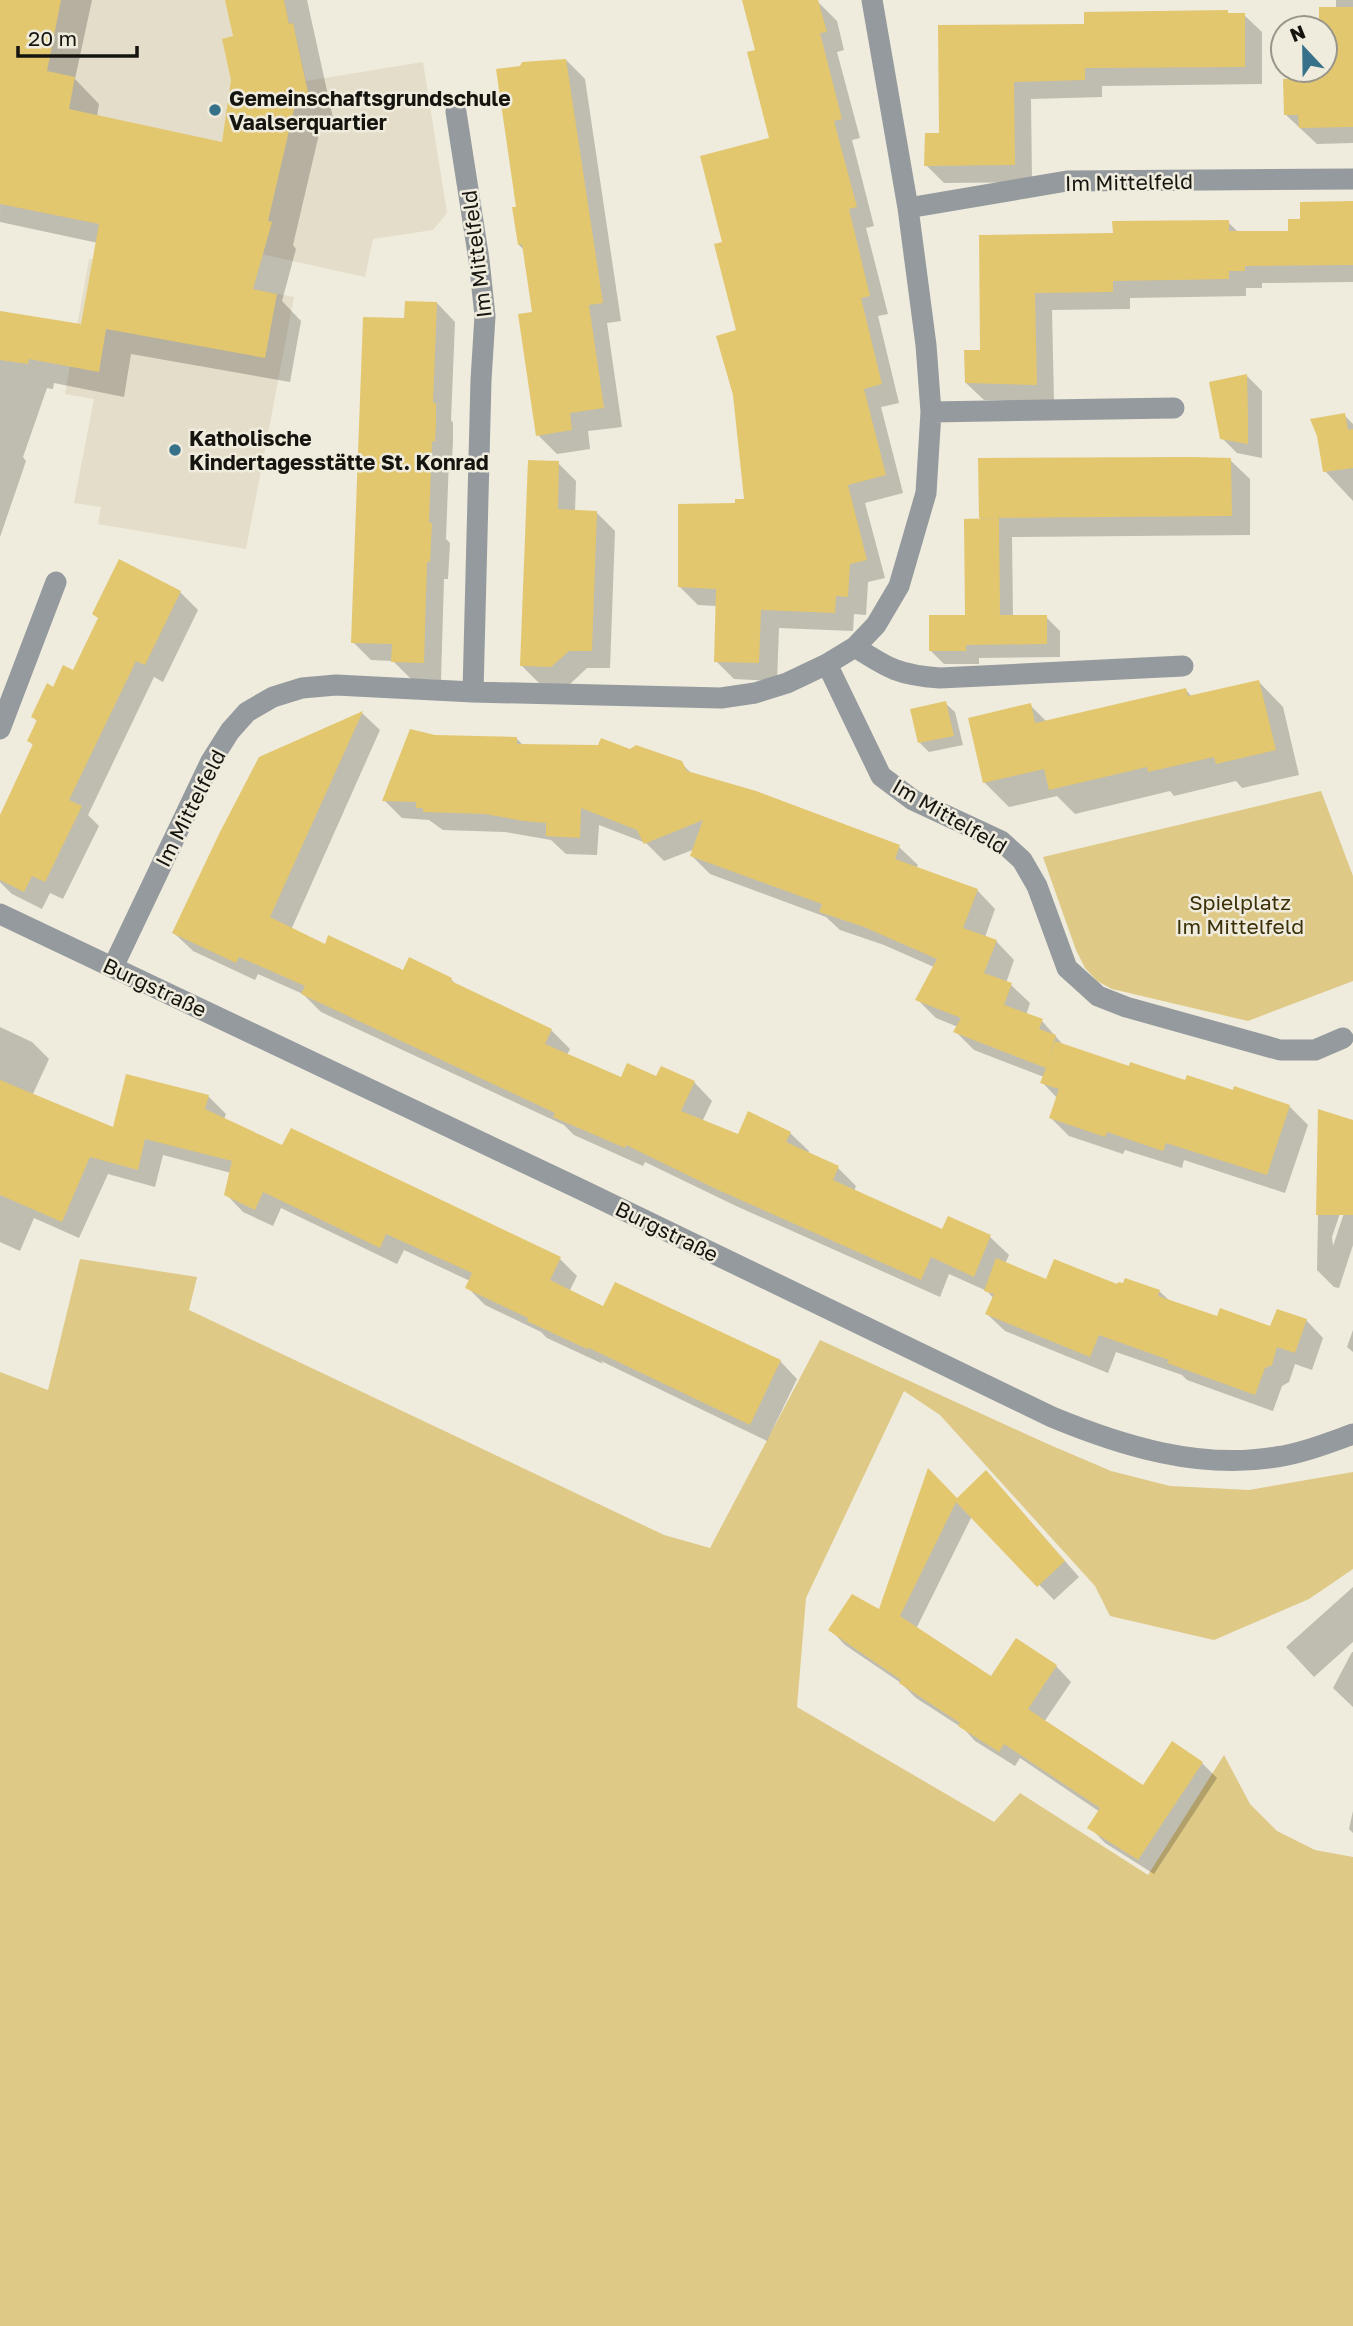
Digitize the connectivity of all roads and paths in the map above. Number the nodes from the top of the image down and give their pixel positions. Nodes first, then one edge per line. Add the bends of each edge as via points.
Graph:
1 (872, 0) edge
2 (456, 112) dead end
3 (1353, 179) edge
4 (908, 208) junction
5 (1174, 408) dead end
6 (932, 412) junction
7 (56, 582) dead end
8 (855, 647) junction
9 (827, 664) junction
10 (1184, 666) dead end
11 (473, 692) junction
12 (0, 729) edge
13 (0, 914) edge
14 (113, 967) junction
15 (1343, 1038) dead end
16 (1353, 1434) edge

1 - 4 street, Im Mittelfeld
2 - 11 street, Im Mittelfeld via 485,316
3 - 4 street, Im Mittelfeld via 1067,181
4 - 6 street, Im Mittelfeld
5 - 6 street
6 - 8 street, Im Mittelfeld via 926,493 899,586 876,625
7 - 12 street
8 - 9 street, Im Mittelfeld
8 - 10 street via 888,669 940,678
9 - 11 street, Im Mittelfeld via 787,683 721,698
9 - 15 street, Im Mittelfeld via 881,776 913,800 1002,841 1022,860 1037,886 1067,968 1098,996 1280,1050 1315,1050
11 - 14 street, Im Mittelfeld via 336,685 302,688 247,712 211,761
13 - 14 street, Burgstraße
14 - 16 street, Burgstraße via 1102,1438 1198,1459 1240,1460 1275,1457

